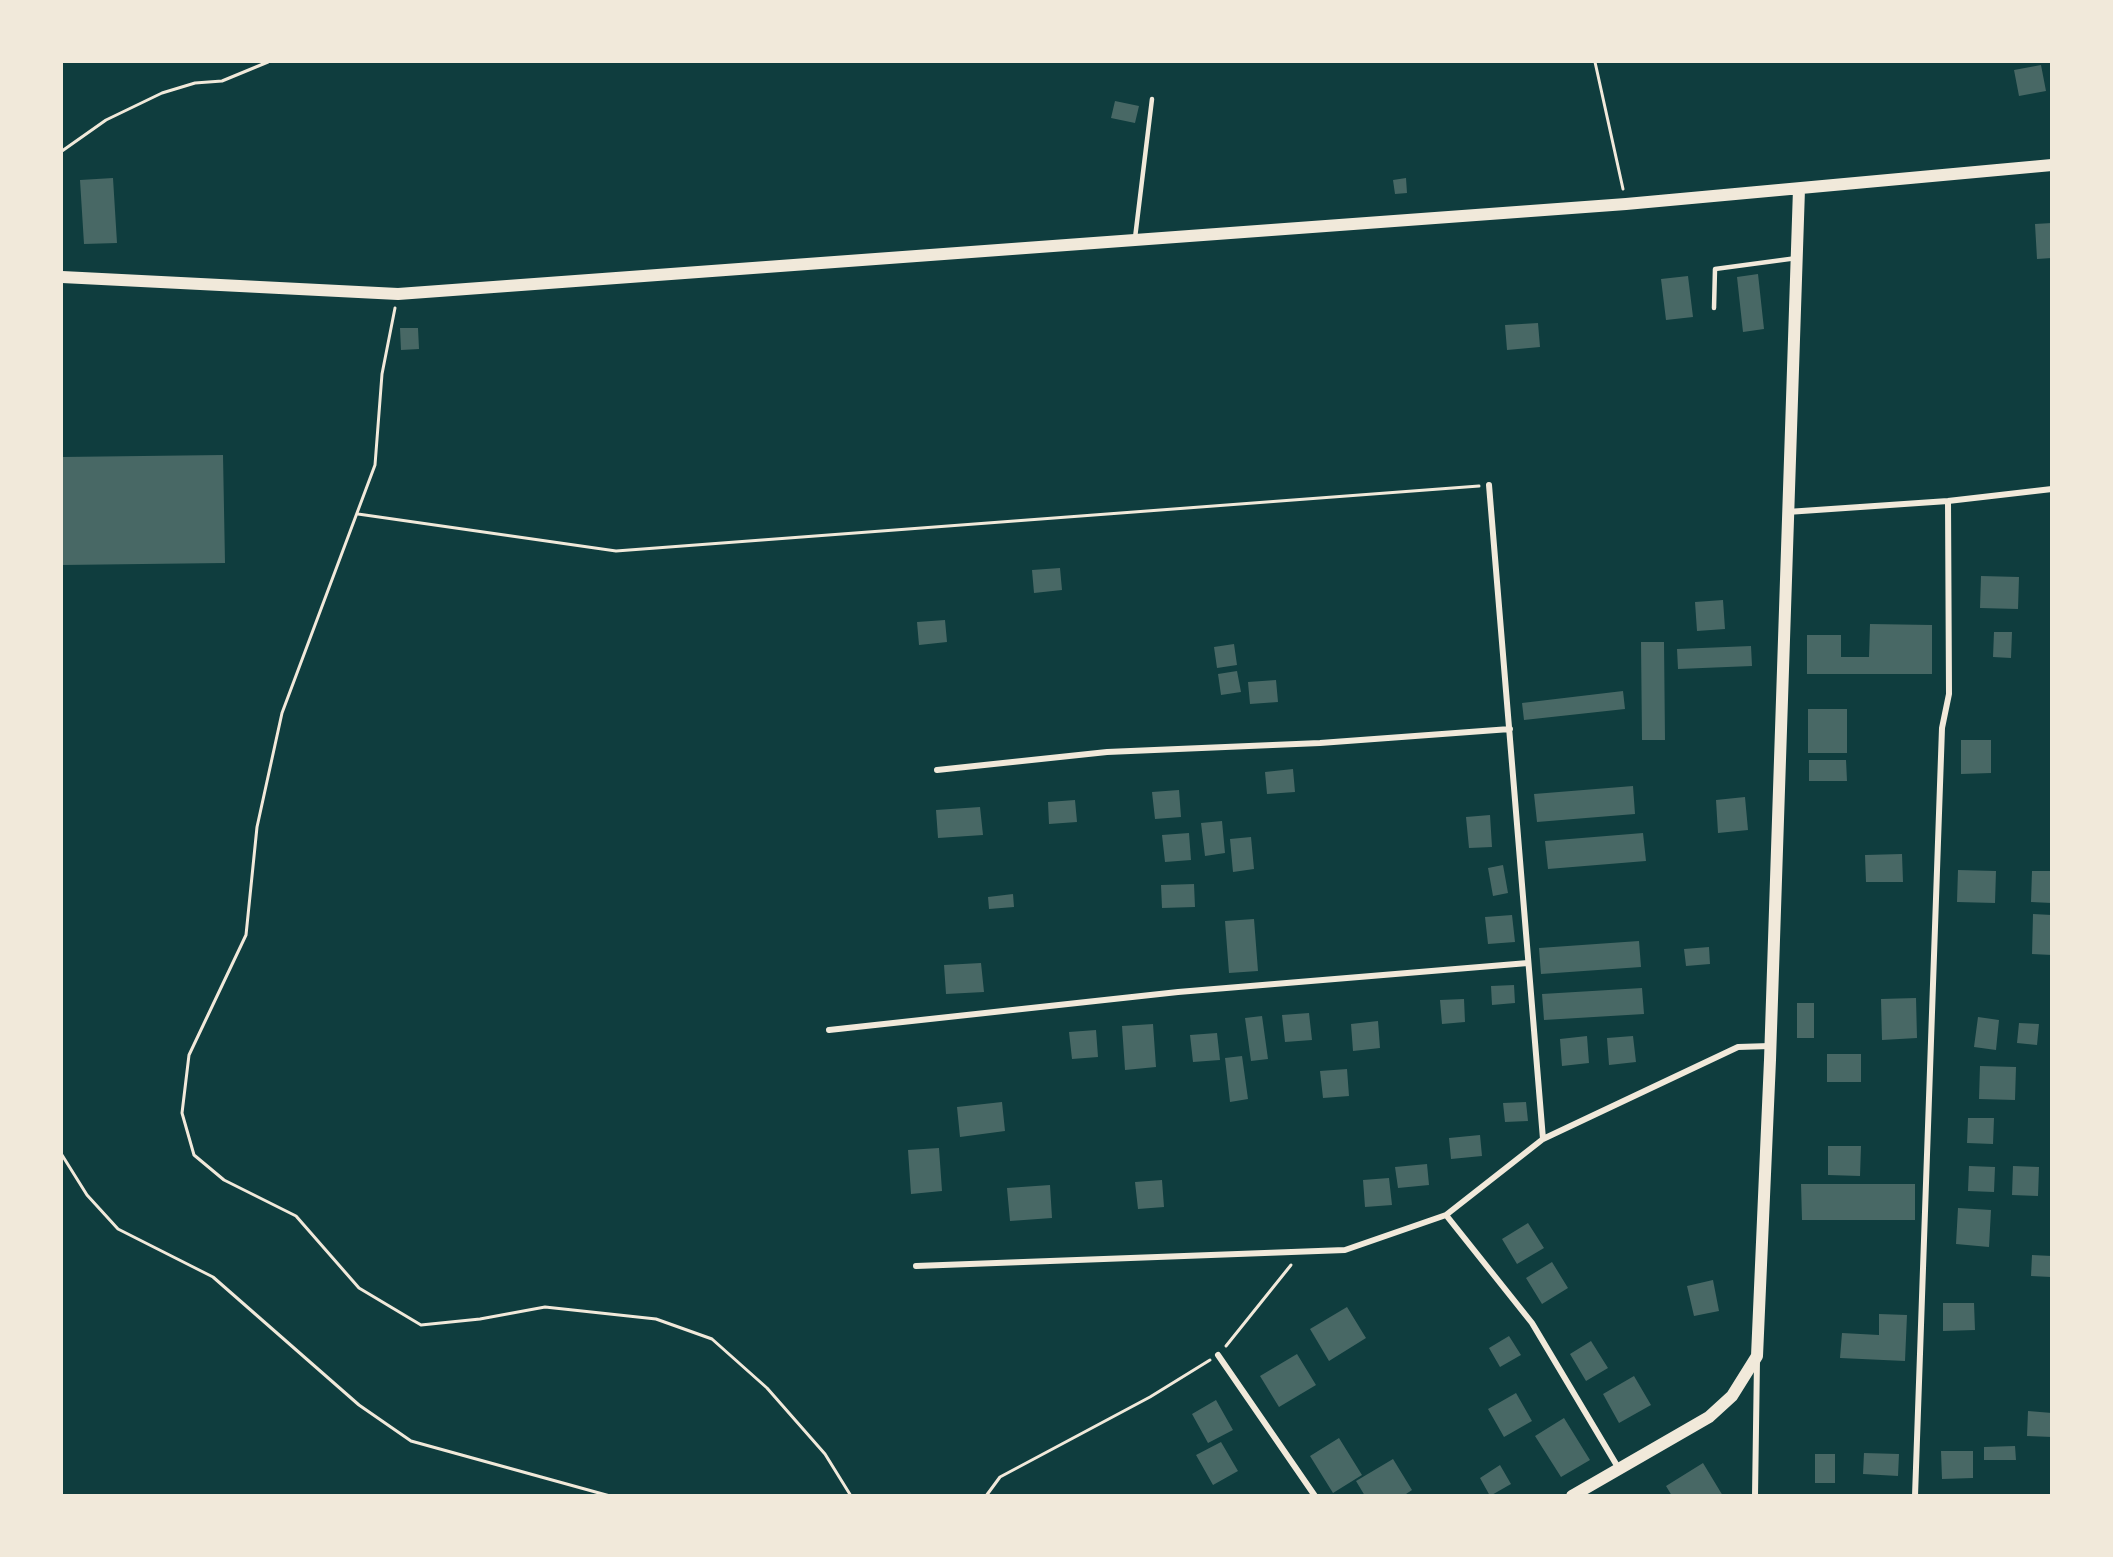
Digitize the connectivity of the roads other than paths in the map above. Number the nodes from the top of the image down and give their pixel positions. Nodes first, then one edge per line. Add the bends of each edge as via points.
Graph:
1 (1152, 99) dead end
2 (2052, 165) edge
3 (1799, 189) junction
4 (1135, 240) junction
5 (1797, 258) junction
6 (62, 277) edge
7 (1714, 308) dead end
8 (1489, 485) road end
9 (2052, 489) edge
10 (1948, 501) junction
11 (1787, 512) junction
12 (1510, 729) junction
13 (937, 770) dead end
14 (1528, 963) junction
15 (829, 1030) dead end
16 (1771, 1046) junction
17 (1543, 1139) junction
18 (1446, 1215) junction
19 (916, 1266) dead end
20 (1218, 1355) road end
21 (1757, 1356) junction
22 (1619, 1469) junction
23 (1315, 1496) edge
24 (1572, 1496) edge
25 (1755, 1496) edge
26 (1915, 1496) edge

1 - 4 lane
2 - 3 main road
3 - 4 main road
3 - 5 main road
4 - 6 main road via 398,294
5 - 7 lane via 1715,268
5 - 11 main road
8 - 12 street
9 - 10 street
10 - 11 street
10 - 26 street via 1949,694 1942,728
11 - 16 main road
12 - 13 street via 1320,743 1107,752
12 - 14 street
14 - 15 street via 1178,992
14 - 17 street
16 - 17 street via 1738,1047
16 - 21 main road
17 - 18 street
18 - 19 street via 1345,1250
18 - 22 street via 1532,1323
20 - 23 street
21 - 22 main road via 1732,1396 1709,1417
21 - 25 street
22 - 24 main road

